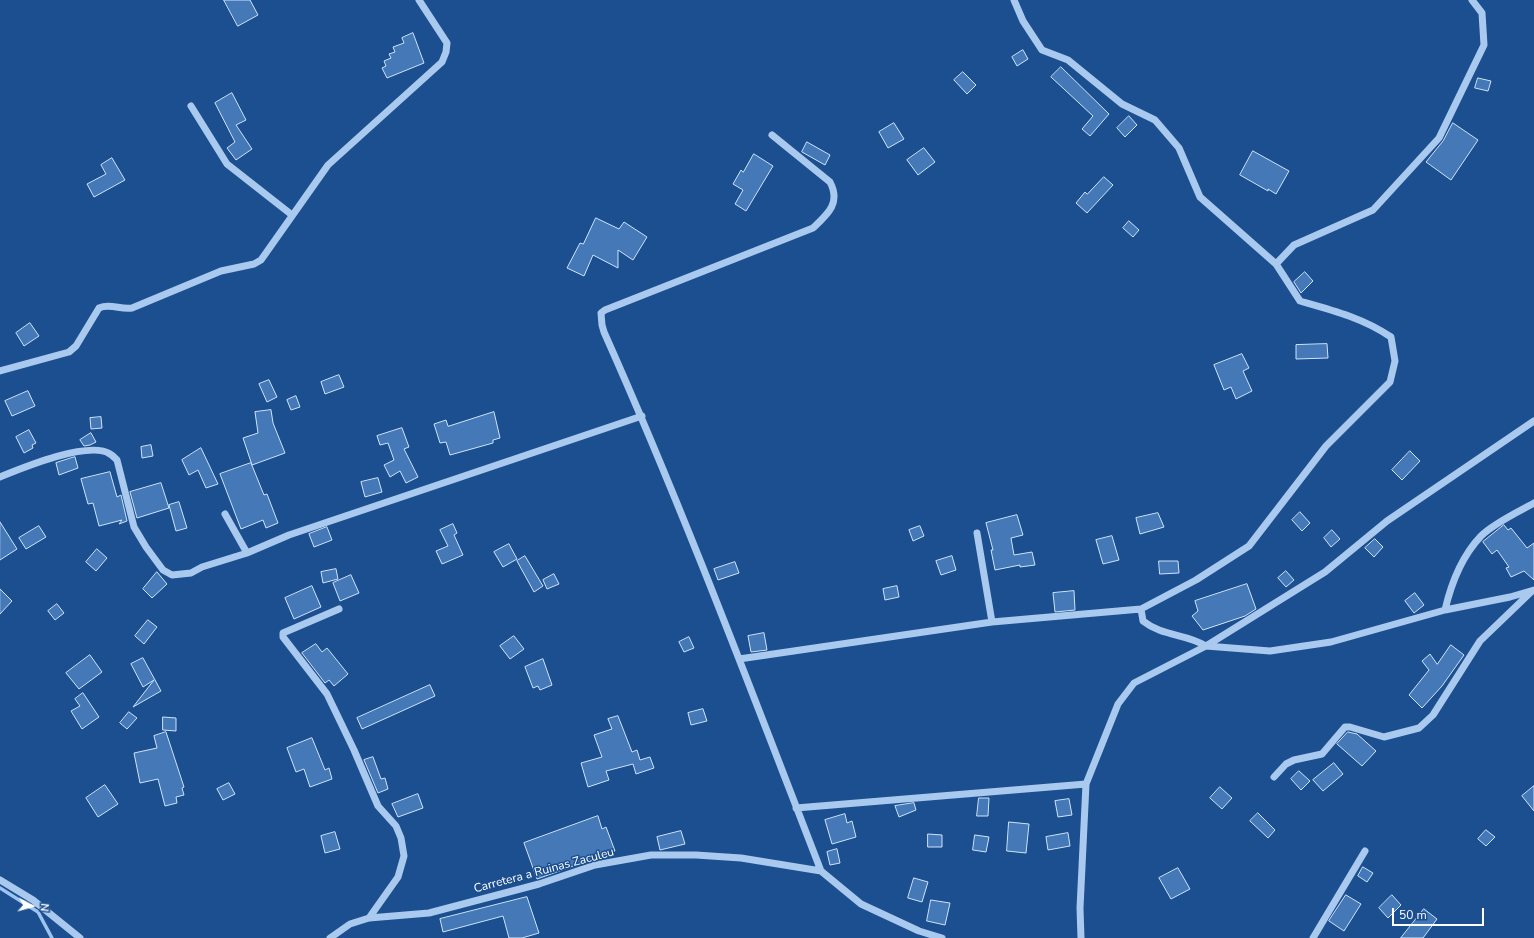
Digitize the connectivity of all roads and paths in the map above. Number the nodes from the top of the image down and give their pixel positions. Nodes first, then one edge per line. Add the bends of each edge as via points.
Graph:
1 (419, 0) edge
2 (1014, 0) edge
3 (1472, 0) edge
4 (191, 106) dead end
5 (772, 135) dead end
6 (292, 215) junction
7 (1276, 264) junction
8 (0, 371) edge
9 (642, 416) junction
10 (1534, 420) edge
11 (0, 477) edge
12 (1534, 502) edge
13 (224, 514) dead end
14 (977, 533) dead end
15 (247, 553) junction
16 (1533, 590) edge
17 (339, 609) dead end
18 (1141, 609) junction
19 (1444, 610) junction
20 (992, 622) junction
21 (1206, 646) junction
22 (739, 659) junction
23 (1274, 777) dead end
24 (1086, 784) junction
25 (796, 808) junction
26 (1365, 851) dead end
27 (821, 871) junction
28 (0, 880) edge
29 (369, 918) junction
30 (919, 931) junction
31 (80, 938) edge
32 (330, 938) edge
33 (922, 938) edge
34 (942, 938) edge
35 (1081, 938) edge
36 (1312, 938) edge

1 - 6 street via 446,43 442,62 328,165
2 - 7 street via 1042,50 1068,60 1122,104 1155,120 1179,148 1200,197
3 - 7 street via 1482,13 1484,45 1439,138 1373,210 1294,245
4 - 6 street via 227,164
5 - 9 street via 830,182 835,192 829,212 813,228 602,313 604,332
6 - 8 street via 266,255 254,264 221,271 132,308 104,305 99,308 76,346 69,352
7 - 18 street via 1300,301 1341,312 1375,326 1391,337 1395,361 1390,382 1326,446 1249,546 1196,580
9 - 15 street via 289,535
9 - 22 street
10 - 21 street via 1387,521 1325,572
11 - 15 street via 27,465 58,456 88,451 109,453 117,460 134,527 163,570 172,575 183,575
12 - 19 street via 1482,536 1460,566 1449,590
13 - 15 street
14 - 20 street
16 - 19 street
16 - 23 street via 1480,641 1432,715 1419,728 1384,737 1345,727 1322,754 1294,760 1286,764
17 - 29 street via 283,632 283,637 327,694 378,806 396,826 401,838 404,856 398,877
18 - 20 street
18 - 21 street via 1143,621 1152,628 1194,638
19 - 21 street via 1331,642 1270,651
20 - 22 street
21 - 24 street via 1134,683 1118,704
22 - 25 street
24 - 25 street
24 - 35 street
25 - 27 street
26 - 36 street
27 - 29 street, Carretera a Ruinas Zaculeu via 741,858 651,855 595,865 539,884 429,913
27 - 30 street via 861,904
28 - 31 street via 33,900
29 - 32 street, Carretera a Ruinas Zaculeu via 350,924
30 - 33 street
30 - 34 street

